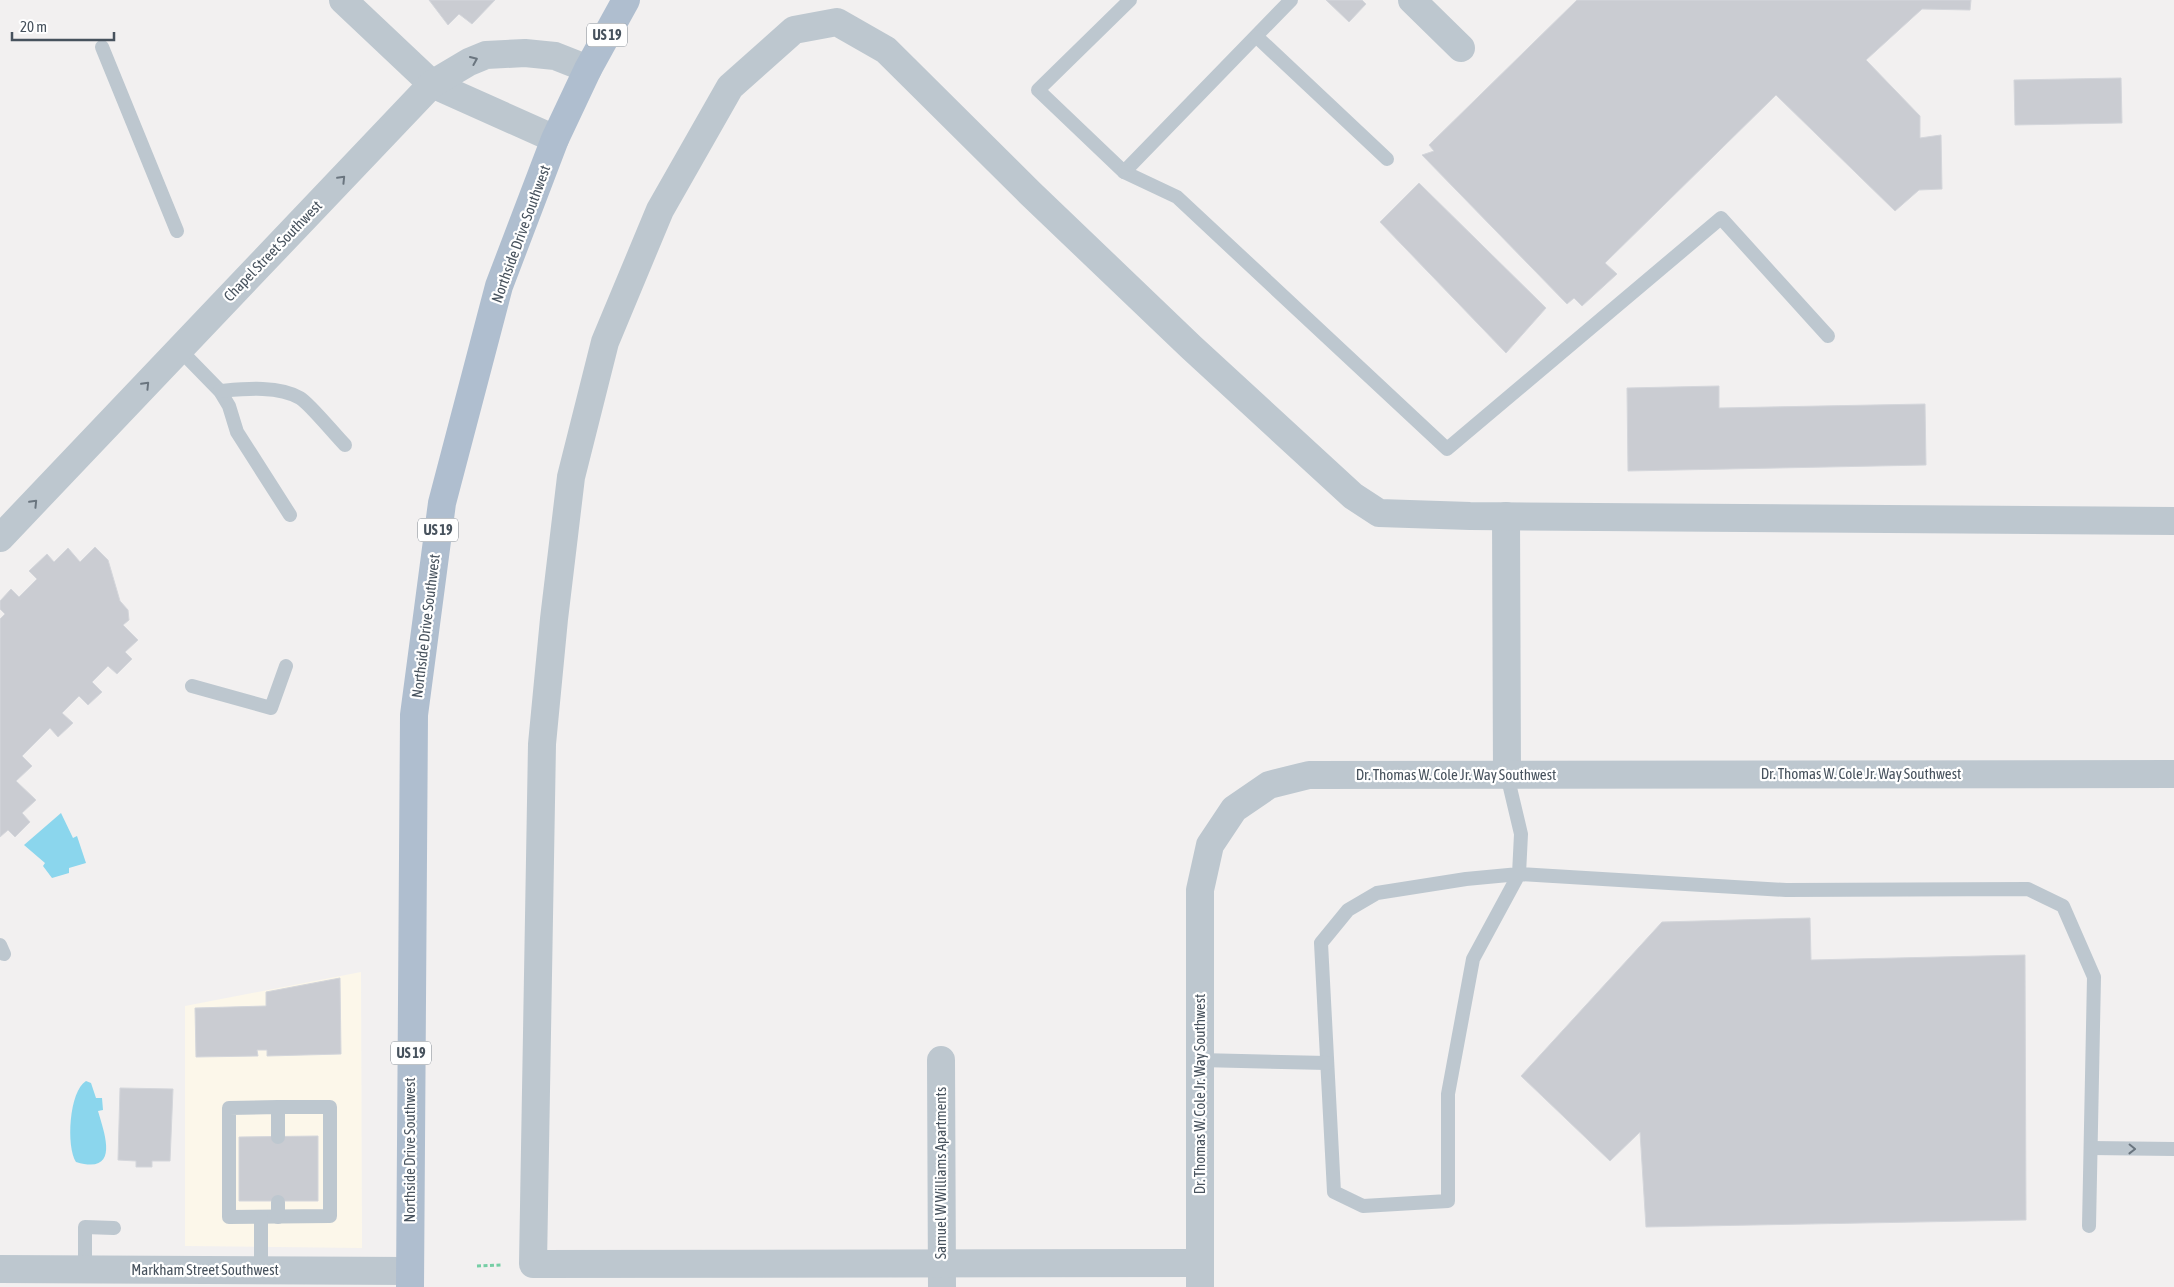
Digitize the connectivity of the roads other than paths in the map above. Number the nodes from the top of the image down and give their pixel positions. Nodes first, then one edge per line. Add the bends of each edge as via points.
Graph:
1 (343, 0) edge
2 (626, 0) edge
3 (1130, 0) edge
4 (1291, 0) edge
5 (1412, 0) edge
6 (1257, 37) junction
7 (102, 47) dead end
8 (1461, 48) dead end
9 (588, 69) junction
10 (432, 84) junction
11 (555, 139) junction
12 (1387, 159) dead end
13 (1124, 172) junction
14 (177, 231) dead end
15 (1828, 336) dead end
16 (180, 350) junction
17 (220, 391) junction
18 (345, 445) dead end
19 (290, 515) dead end
20 (1506, 516) junction
21 (2174, 521) edge
22 (0, 538) edge
23 (286, 666) dead end
24 (192, 686) dead end
25 (2174, 774) edge
26 (1507, 775) junction
27 (1518, 874) junction
28 (941, 1060) dead end
29 (1200, 1060) junction
30 (1327, 1063) junction
31 (278, 1107) junction
32 (278, 1137) dead end
33 (2091, 1148) junction
34 (2174, 1150) edge
35 (278, 1202) dead end
36 (261, 1217) junction
37 (278, 1217) junction
38 (2089, 1226) dead end
39 (114, 1228) dead end
40 (0, 1269) edge
41 (85, 1269) junction
42 (261, 1270) junction
43 (942, 1275) edge
44 (1200, 1275) edge
45 (410, 1279) edge

1 - 10 street
2 - 9 main road, Northside Drive Southwest / US 19
3 - 13 lane via 1038,90
4 - 6 lane
5 - 8 street
6 - 12 lane
6 - 13 lane
7 - 14 lane
10 -> 9 street, Chapel Street Southwest via 486,55 525,53 555,56
9 - 11 main road, Northside Drive Southwest / US 19
10 - 11 street
16 -> 10 street, Chapel Street Southwest
11 - 45 main road, Northside Drive Southwest / US 19 via 499,286 442,503 414,715
13 - 15 lane via 1177,197 1447,449 1721,218
16 - 17 lane
22 -> 16 street, Chapel Street Southwest
17 - 18 lane via 274,390 300,398
17 - 19 lane via 229,406 237,432
20 - 21 street
20 - 26 street
20 - 43 street via 1379,513 1353,496 1191,347 886,50 837,22 794,30 730,87 660,210 605,342 571,477 542,744 533,1264
23 - 24 lane via 271,708
25 - 26 street, Dr. Thomas W. Cole Jr. Way Southwest
26 - 27 lane via 1521,834
26 - 29 street, Dr. Thomas W. Cole Jr. Way Southwest via 1309,775 1269,785 1234,809 1210,845 1200,890
27 - 30 lane via 1377,893 1348,910 1320,943
27 - 30 lane via 1473,959 1448,1094 1448,1201 1363,1206 1334,1192
27 - 33 lane via 1786,890 2028,889 2063,906 2094,977
28 - 43 street, Samuel W Williams Apartments
29 - 30 lane
29 - 44 street, Dr. Thomas W. Cole Jr. Way Southwest
31 - 32 lane
31 - 36 lane via 229,1108 229,1217
31 - 37 lane via 330,1107 330,1216
33 -> 34 lane
33 - 38 lane
35 - 37 lane
36 - 37 lane
36 - 42 lane
39 - 41 lane via 85,1228
40 - 41 street, Markham Street Southwest
41 - 42 street, Markham Street Southwest
42 - 45 street, Markham Street Southwest
43 - 44 street

